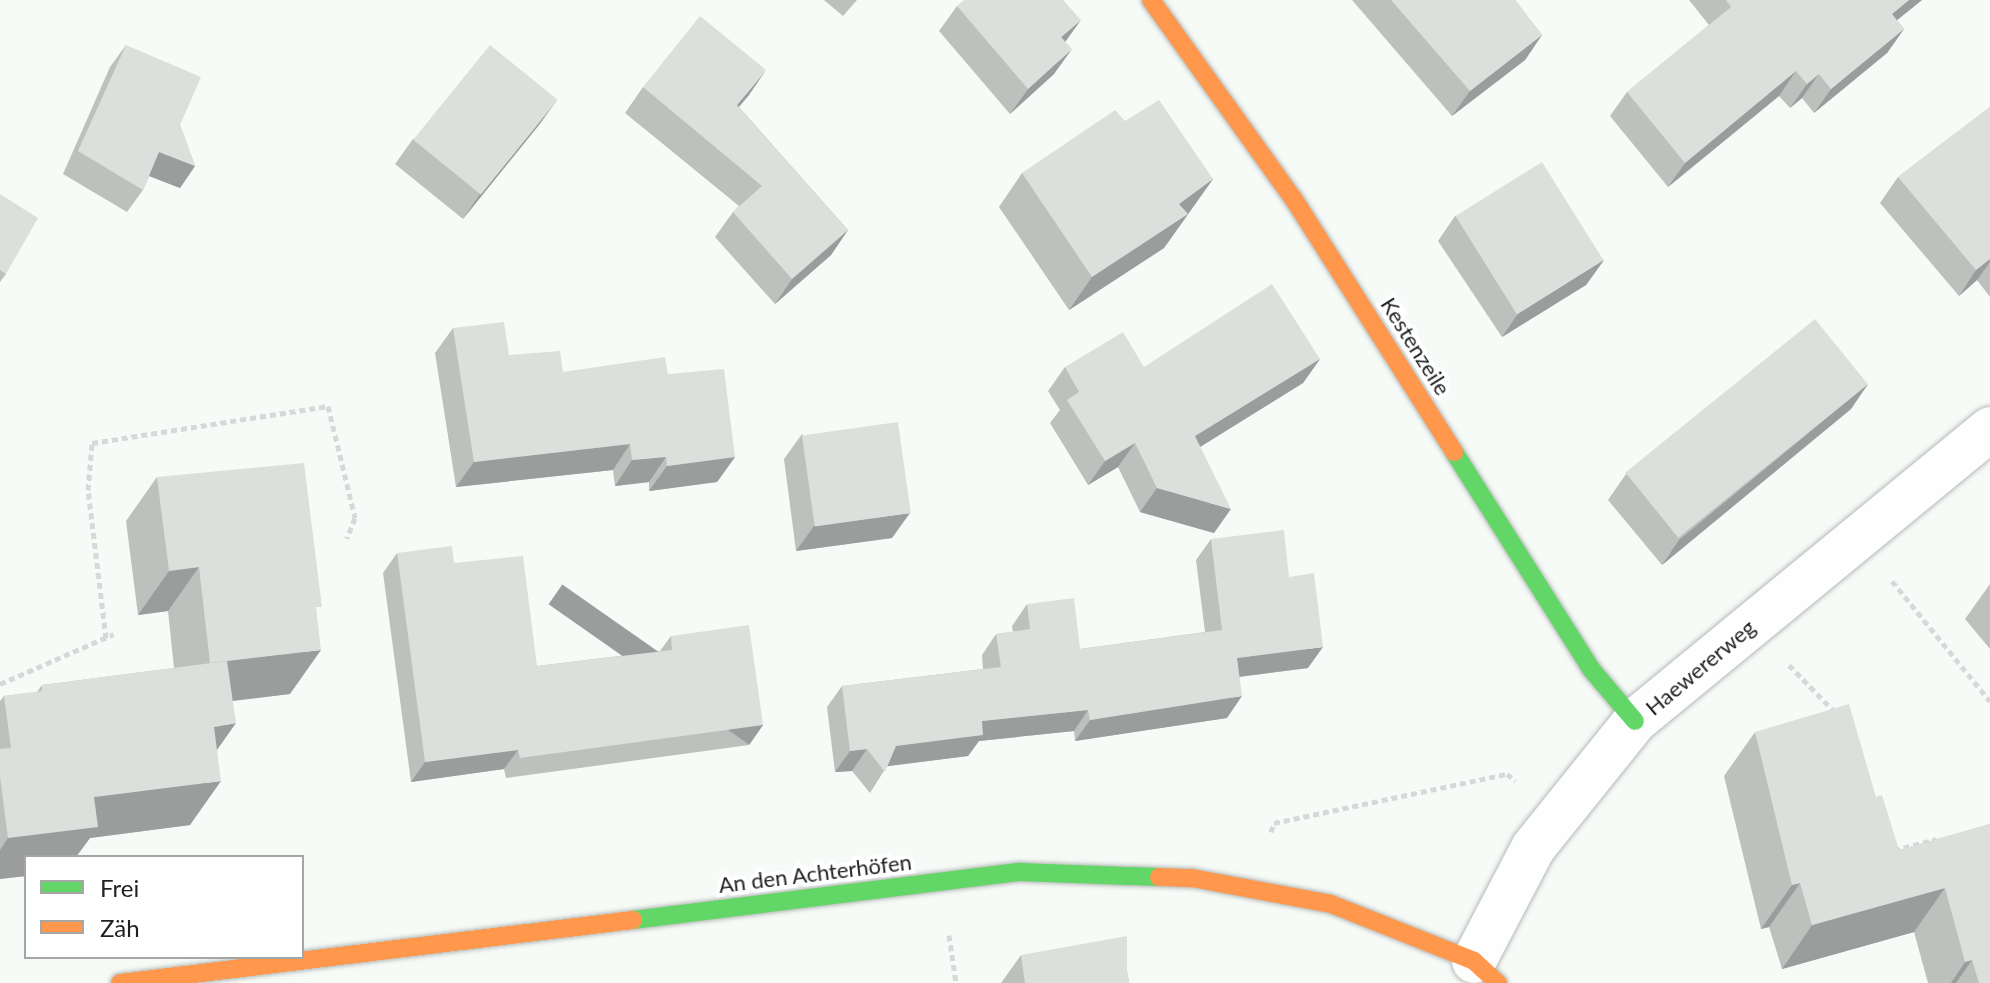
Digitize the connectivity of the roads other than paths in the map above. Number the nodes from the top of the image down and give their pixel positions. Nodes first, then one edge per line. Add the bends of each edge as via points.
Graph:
1 (1151, 0) edge
2 (1990, 429) edge
3 (1635, 721) junction
4 (1486, 972) edge
5 (120, 983) edge

1 - 3 street, Kestenzeile via 1293,198 1591,669
2 - 3 street, Haewererweg
3 - 4 street, Haewererweg via 1533,848
4 - 5 street, An den Achterhöfen via 1331,904 1192,878 1020,872

